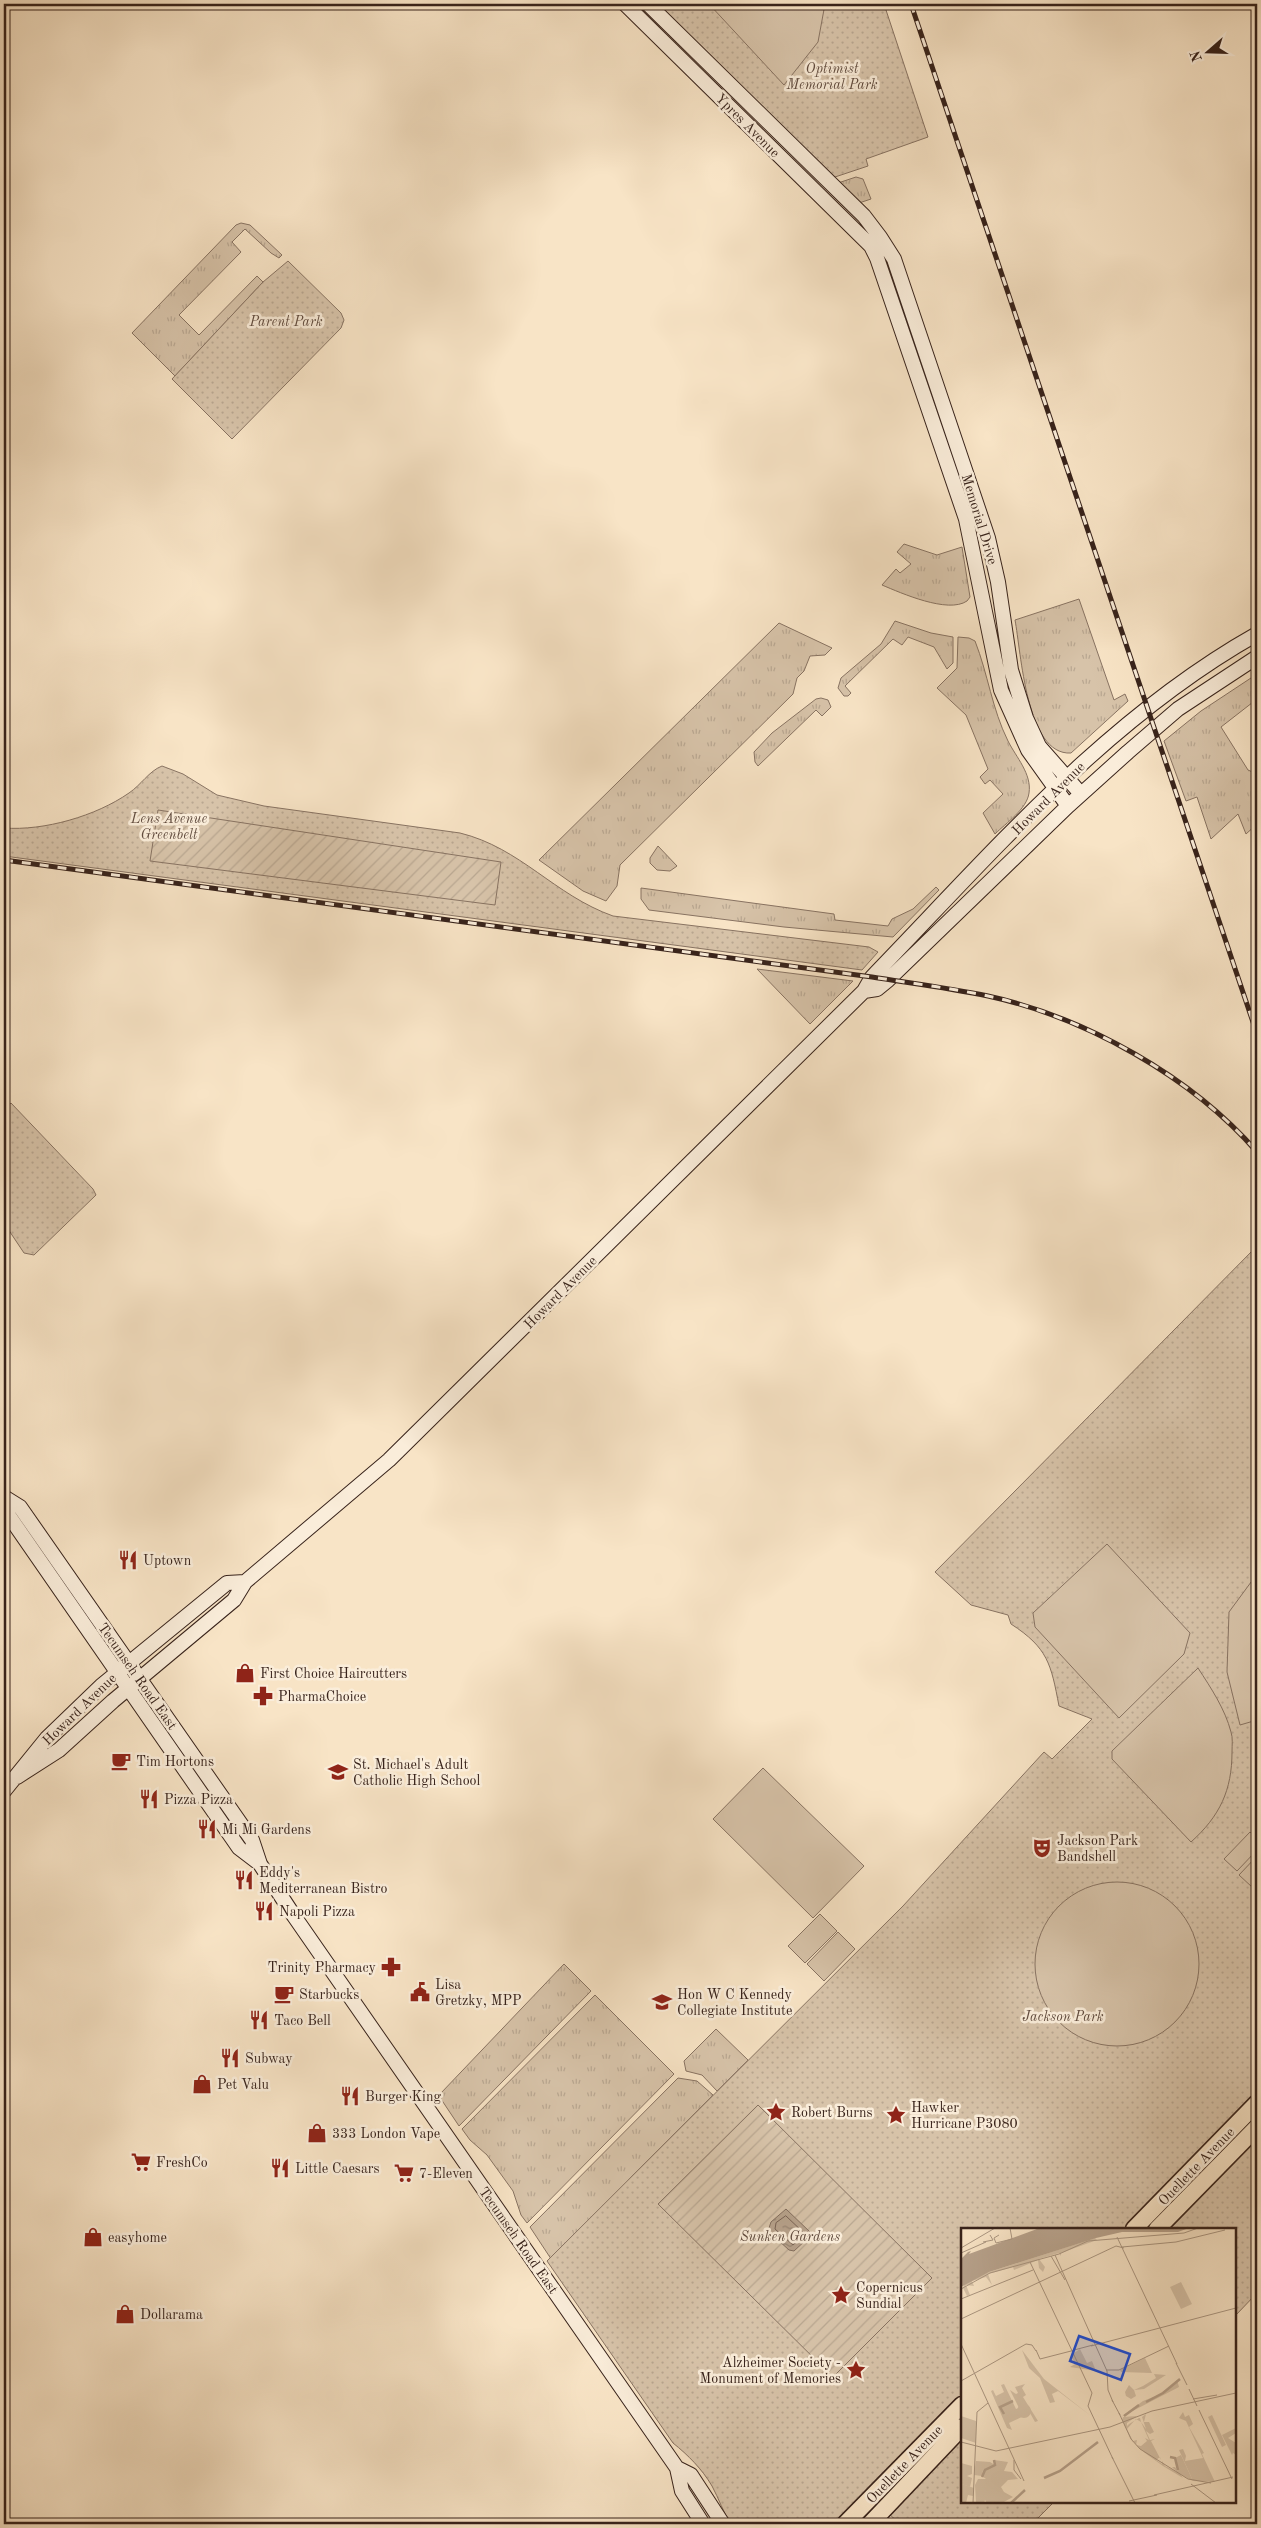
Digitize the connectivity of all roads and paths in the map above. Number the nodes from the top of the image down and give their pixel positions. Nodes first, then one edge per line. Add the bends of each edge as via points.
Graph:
1 (624, 4) edge
2 (648, 4) edge
3 (876, 241) junction
4 (1257, 634) edge
5 (1257, 657) edge
6 (1066, 777) junction
7 (1054, 790) junction
8 (1081, 794) junction
9 (1068, 806) junction
10 (864, 992) junction
11 (4, 1499) edge
12 (245, 1582) junction
13 (129, 1663) junction
14 (117, 1673) junction
15 (140, 1679) junction
16 (128, 1688) junction
17 (17, 1777) junction
18 (4, 1791) edge
19 (260, 1864) junction
20 (1257, 2103) edge
21 (1257, 2127) edge
22 (1135, 2228) edge
23 (1157, 2228) edge
24 (961, 2405) edge
25 (961, 2427) edge
26 (677, 2468) junction
27 (702, 2524) edge
28 (723, 2524) edge
29 (845, 2524) edge
30 (870, 2524) edge

1 - 3 main road, Ypres Avenue
2 - 3 main road, Ypres Avenue via 864,216
3 - 6 main road, Memorial Drive via 894,259 988,538 1011,670 1023,711 1039,746
3 - 7 main road, Memorial Drive via 877,258 966,519 1001,690 1028,750
4 - 6 main road, Howard Avenue via 1167,691
5 - 8 main road, Howard Avenue via 1178,709
6 - 7 main road, Howard Avenue
6 - 8 main road, Memorial Drive
7 - 9 main road, Memorial Drive
7 - 10 main road, Howard Avenue via 872,977
8 - 9 main road, Howard Avenue
9 - 10 main road, Howard Avenue via 888,980 877,989
10 - 12 main road, Howard Avenue via 389,1460
11 - 13 main road, Tecumseh Road East via 20,1507
11 - 14 main road, Tecumseh Road East via 9,1516
12 - 13 main road, Howard Avenue via 228,1583
12 - 15 main road, Howard Avenue via 234,1600
13 - 14 main road, Howard Avenue
13 - 15 main road, Tecumseh Road East
14 - 16 main road, Tecumseh Road East
14 - 17 main road, Howard Avenue via 47,1738
15 - 16 main road, Howard Avenue
15 - 19 main road, Tecumseh Road East via 252,1840
16 - 17 main road, Howard Avenue via 59,1750
16 - 19 main road, Tecumseh Road East via 239,1848
17 - 18 main road, Howard Avenue
19 - 26 main road, Tecumseh Road East
20 - 22 main road, Ouellette Avenue
21 - 23 main road, Ouellette Avenue
24 - 29 main road, Ouellette Avenue
25 - 30 main road, Ouellette Avenue
26 - 27 main road, Tecumseh Road East via 682,2492
26 - 28 main road, Tecumseh Road East via 690,2475

